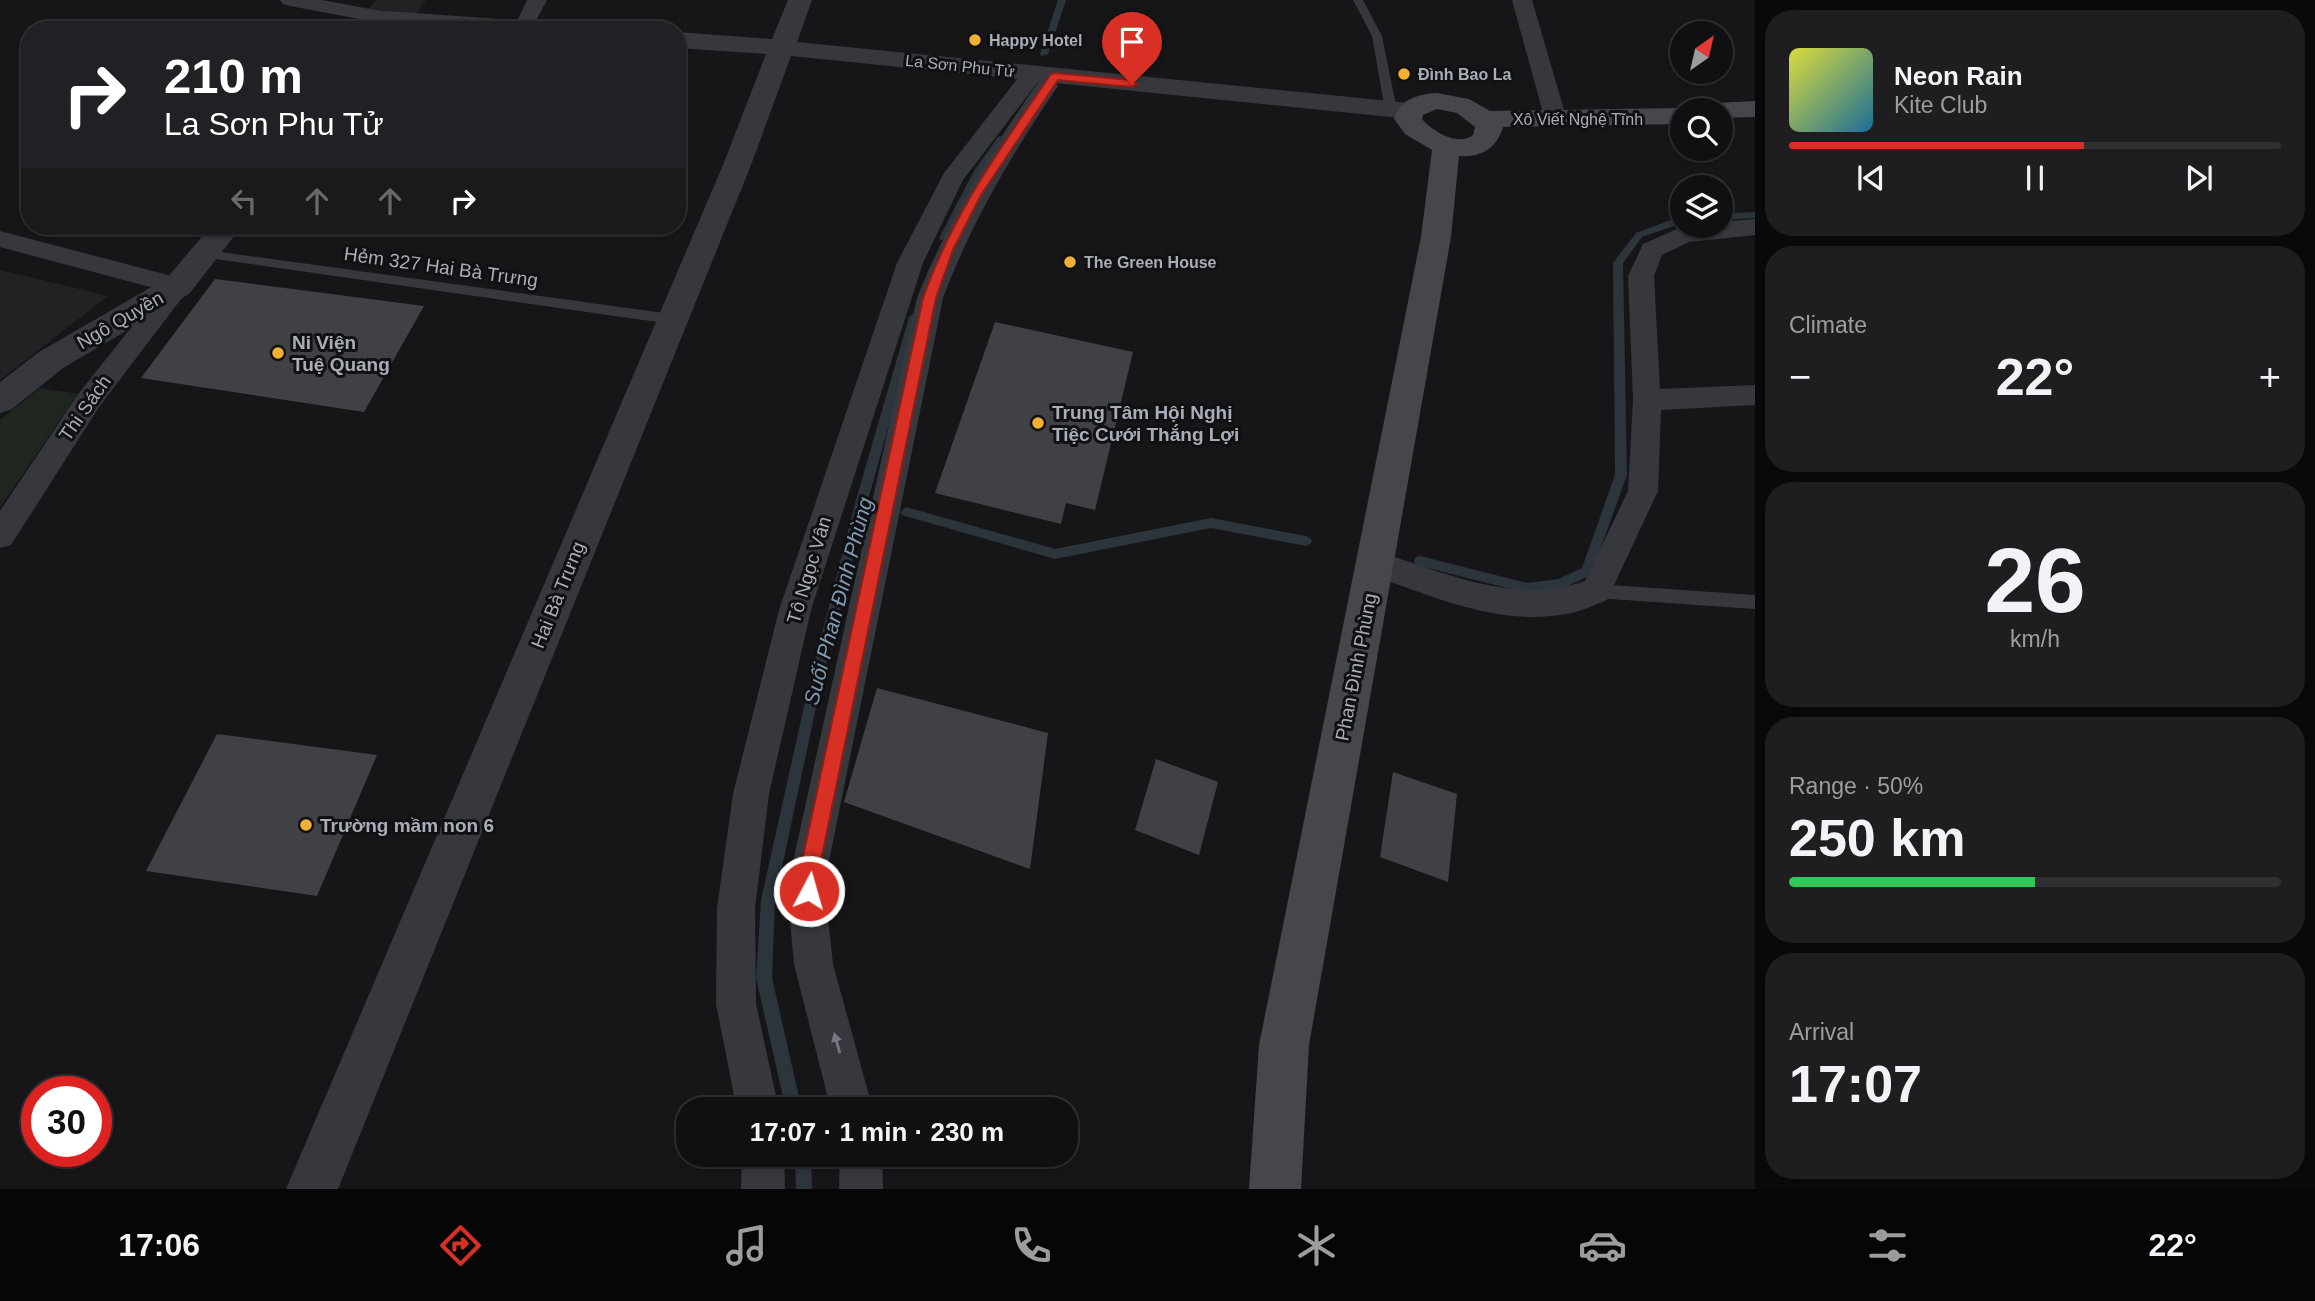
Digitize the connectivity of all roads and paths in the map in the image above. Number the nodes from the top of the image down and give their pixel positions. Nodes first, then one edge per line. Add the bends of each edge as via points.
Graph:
1 (290, 0) edge
2 (537, 0) edge
3 (800, 0) edge
4 (1358, 0) edge
5 (1522, 0) edge
6 (388, 16) edge
7 (443, 21) edge
8 (533, 21) edge
9 (686, 41) edge
10 (784, 48) junction
11 (1044, 75) junction
12 (1733, 109) edge
13 (1755, 109) edge
14 (1400, 111) junction
15 (1670, 118) edge
16 (1484, 119) junction
17 (1556, 120) junction
18 (1733, 131) edge
19 (1755, 132) edge
20 (1446, 146) junction
21 (1755, 227) edge
22 (220, 235) edge
23 (0, 239) edge
24 (206, 254) junction
25 (178, 286) junction
26 (671, 319) junction
27 (1755, 395) edge
28 (0, 400) edge
29 (1647, 400) junction
30 (0, 536) edge
31 (1377, 564) junction
32 (1596, 591) junction
33 (1755, 602) edge
34 (755, 1097) edge
35 (850, 1097) edge
36 (763, 1167) edge
37 (861, 1167) edge
38 (312, 1189) edge
39 (763, 1189) edge
40 (861, 1189) edge
41 (1275, 1189) edge

1 - 6 street
2 - 8 street
3 - 10 street, Hai Bà Trưng
4 - 14 lane via 1377,36
5 - 17 street
6 - 7 street
9 - 10 street, La Sơn Phu Tử
10 - 11 street, La Sơn Phu Tử
10 - 26 street, Hai Bà Trưng
11 - 14 street, La Sơn Phu Tử
11 - 34 street, Tô Ngọc Vân via 952,178 910,263 795,610 751,794 736,908 736,1004
35 -> 11 street via 815,967 807,916 810,866 930,298 975,194
12 - 13 main road
14 - 16 main road via 1437,101 1464,106
14 - 20 main road via 1420,135
15 - 17 main road, Xô Viết Nghệ Tĩnh
16 - 17 main road, Xô Viết Nghệ Tĩnh
16 - 20 main road via 1489,135 1483,142 1461,148
18 - 19 main road
20 - 31 main road, Phan Đình Phùng via 1436,237
21 - 29 street via 1684,234 1652,250 1640,276
22 - 24 street, Ngô Quyền
23 - 25 street
24 - 25 street, Ngô Quyền
24 - 26 lane, Hẻm 327 Hai Bà Trưng
25 - 28 street, Ngô Quyền via 51,360
25 - 30 street, Thi Sách via 89,400
26 - 38 street, Hai Bà Trưng
27 - 29 street
29 - 32 street via 1643,491
31 - 32 street via 1492,598 1565,601
31 - 41 main road, Phan Đình Phùng via 1284,1045
32 - 33 lane
36 - 39 street
37 - 40 street

